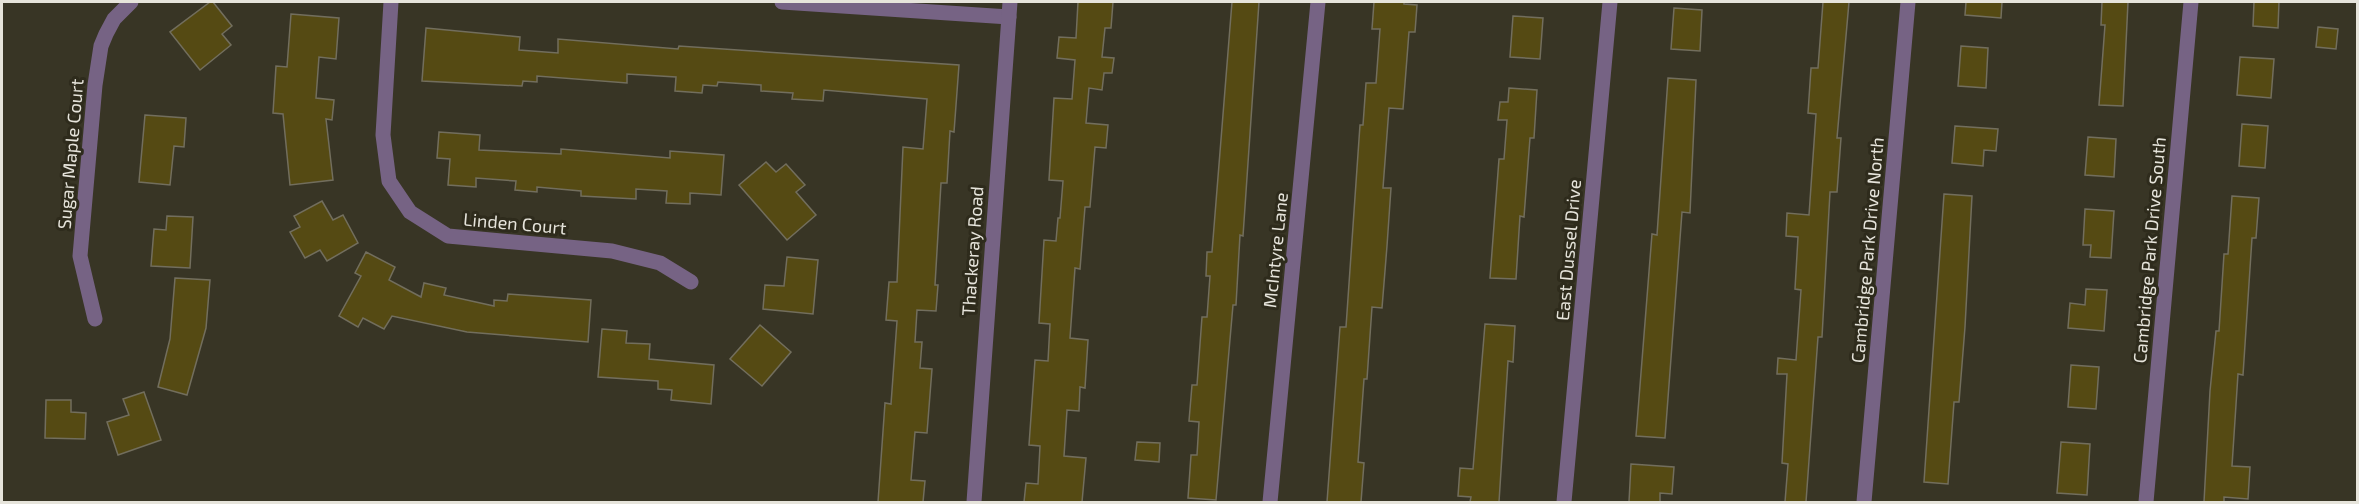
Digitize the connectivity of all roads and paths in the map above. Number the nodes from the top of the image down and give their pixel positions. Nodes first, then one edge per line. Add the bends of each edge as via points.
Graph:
1 (131, 2) edge
2 (391, 2) edge
3 (782, 2) edge
4 (1010, 2) edge
5 (1318, 2) edge
6 (1610, 2) edge
7 (1908, 2) edge
8 (2191, 2) edge
9 (1009, 17) junction
10 (691, 282) dead end
11 (95, 319) dead end
12 (974, 502) edge
13 (1270, 502) edge
14 (1564, 502) edge
15 (1864, 502) edge
16 (2146, 502) edge

1 - 11 street, Sugar Maple Court via 106,34 95,85 80,256
2 - 10 street, Linden Court via 383,135 389,181 410,212 448,236 612,251 660,262
3 - 9 street
4 - 9 street, Thackeray Road
5 - 13 street, McIntyre Lane
6 - 14 street, East Dussel Drive
7 - 15 street, Cambridge Park Drive North
8 - 16 street, Cambridge Park Drive South
9 - 12 street, Thackeray Road

